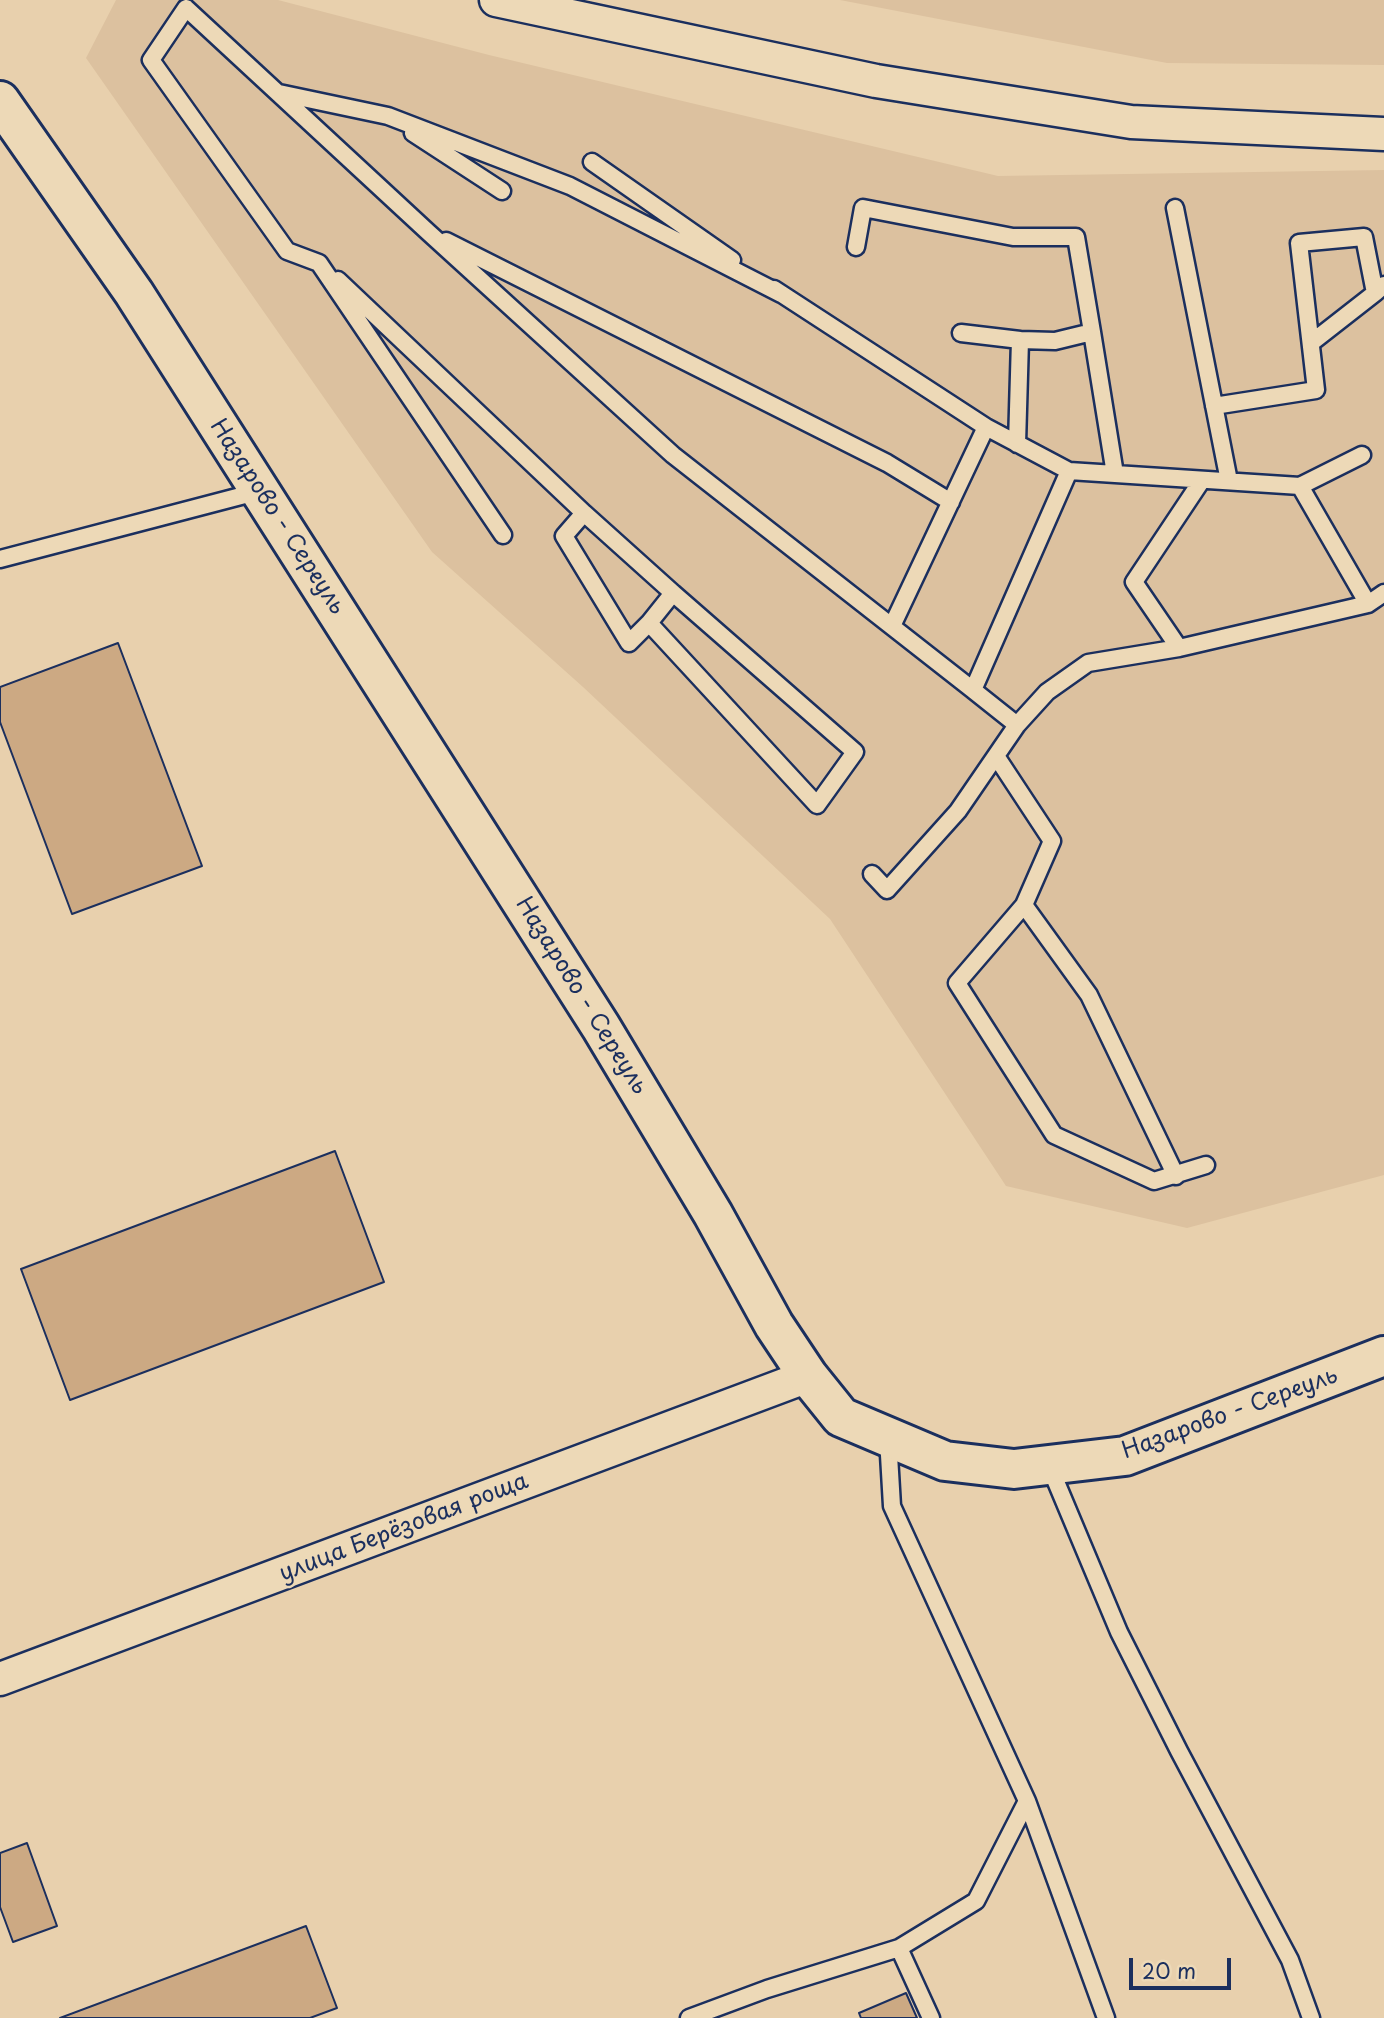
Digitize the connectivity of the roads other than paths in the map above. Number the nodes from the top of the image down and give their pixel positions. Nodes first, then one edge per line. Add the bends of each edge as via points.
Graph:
1 (496, 0) edge
2 (278, 93) junction
3 (0, 101) edge
4 (388, 116) junction
5 (1384, 135) edge
6 (593, 162) dead end
7 (502, 191) dead end
8 (1175, 208) dead end
9 (428, 232) junction
10 (856, 247) dead end
11 (319, 263) junction
12 (1380, 289) edge
13 (781, 294) junction
14 (1092, 332) junction
15 (961, 333) dead end
16 (1020, 340) junction
17 (1311, 343) junction
18 (1214, 407) junction
19 (986, 427) junction
20 (1017, 444) junction
21 (1363, 455) dead end
22 (1069, 471) junction
23 (1115, 474) junction
24 (1202, 480) junction
25 (1229, 481) junction
26 (1300, 486) junction
27 (260, 491) junction
28 (951, 502) junction
29 (584, 513) junction
30 (503, 535) dead end
31 (0, 559) edge
32 (674, 593) junction
33 (1384, 593) edge
34 (1367, 604) junction
35 (649, 623) junction
36 (892, 626) junction
37 (1179, 648) junction
38 (973, 690) junction
39 (1017, 725) junction
40 (996, 756) junction
41 (872, 874) dead end
42 (1024, 905) junction
43 (1206, 1165) dead end
44 (1176, 1176) junction
45 (1384, 1356) edge
46 (808, 1376) junction
47 (888, 1437) junction
48 (1049, 1465) junction
49 (0, 1679) edge
50 (1027, 1801) junction
51 (899, 1948) junction
52 (689, 2018) edge
53 (931, 2018) edge
54 (1106, 2018) edge
55 (1311, 2018) edge

1 - 5 street via 876,81 1131,122
2 - 4 lane
2 - 9 lane
2 - 11 lane via 186,8 151,60 287,251
3 - 27 street, Назарово - Сереуль via 134,293
4 - 7 lane
4 - 13 lane via 570,186
6 - 13 lane
8 - 18 lane
9 - 28 lane via 887,463
9 - 36 lane via 674,455
10 - 14 lane via 863,208 1013,237 1076,237
11 - 29 lane
11 - 30 lane
12 - 17 lane
12 - 17 lane via 1364,237 1299,243
13 - 19 lane
14 - 16 lane via 1055,341
14 - 23 lane
15 - 16 lane
16 - 20 lane
17 - 18 lane via 1317,390
18 - 25 lane
19 - 20 lane
19 - 28 lane
20 - 22 lane
21 - 26 lane
22 - 23 lane
22 - 38 lane
23 - 24 lane
24 - 25 lane
24 - 37 lane via 1134,582
25 - 26 lane
26 - 34 lane
27 - 31 lane
27 - 46 street, Назарово - Сереуль via 601,1027
28 - 36 lane
29 - 32 lane
29 - 35 lane via 564,536 629,643
32 - 35 lane
32 - 35 lane via 855,752 817,805
33 - 34 lane
34 - 37 lane
36 - 38 lane
37 - 39 lane via 1088,663 1047,692
38 - 39 lane
39 - 40 lane
40 - 41 lane via 958,811 887,890
40 - 42 lane via 1052,841
42 - 44 lane via 1089,995
42 - 44 lane via 957,983 1054,1135 1154,1181
43 - 44 lane
45 - 48 street, Назарово - Сереуль via 1125,1455
46 - 47 street, Назарово - Сереуль via 841,1417
46 - 49 street, улица Берёзовая роща
47 - 48 street, Назарово - Сереуль via 946,1461 1014,1469
47 - 50 lane via 892,1506
48 - 55 lane via 1119,1632 1290,1959
50 - 51 lane via 976,1901
50 - 54 lane
51 - 52 lane
51 - 53 lane

